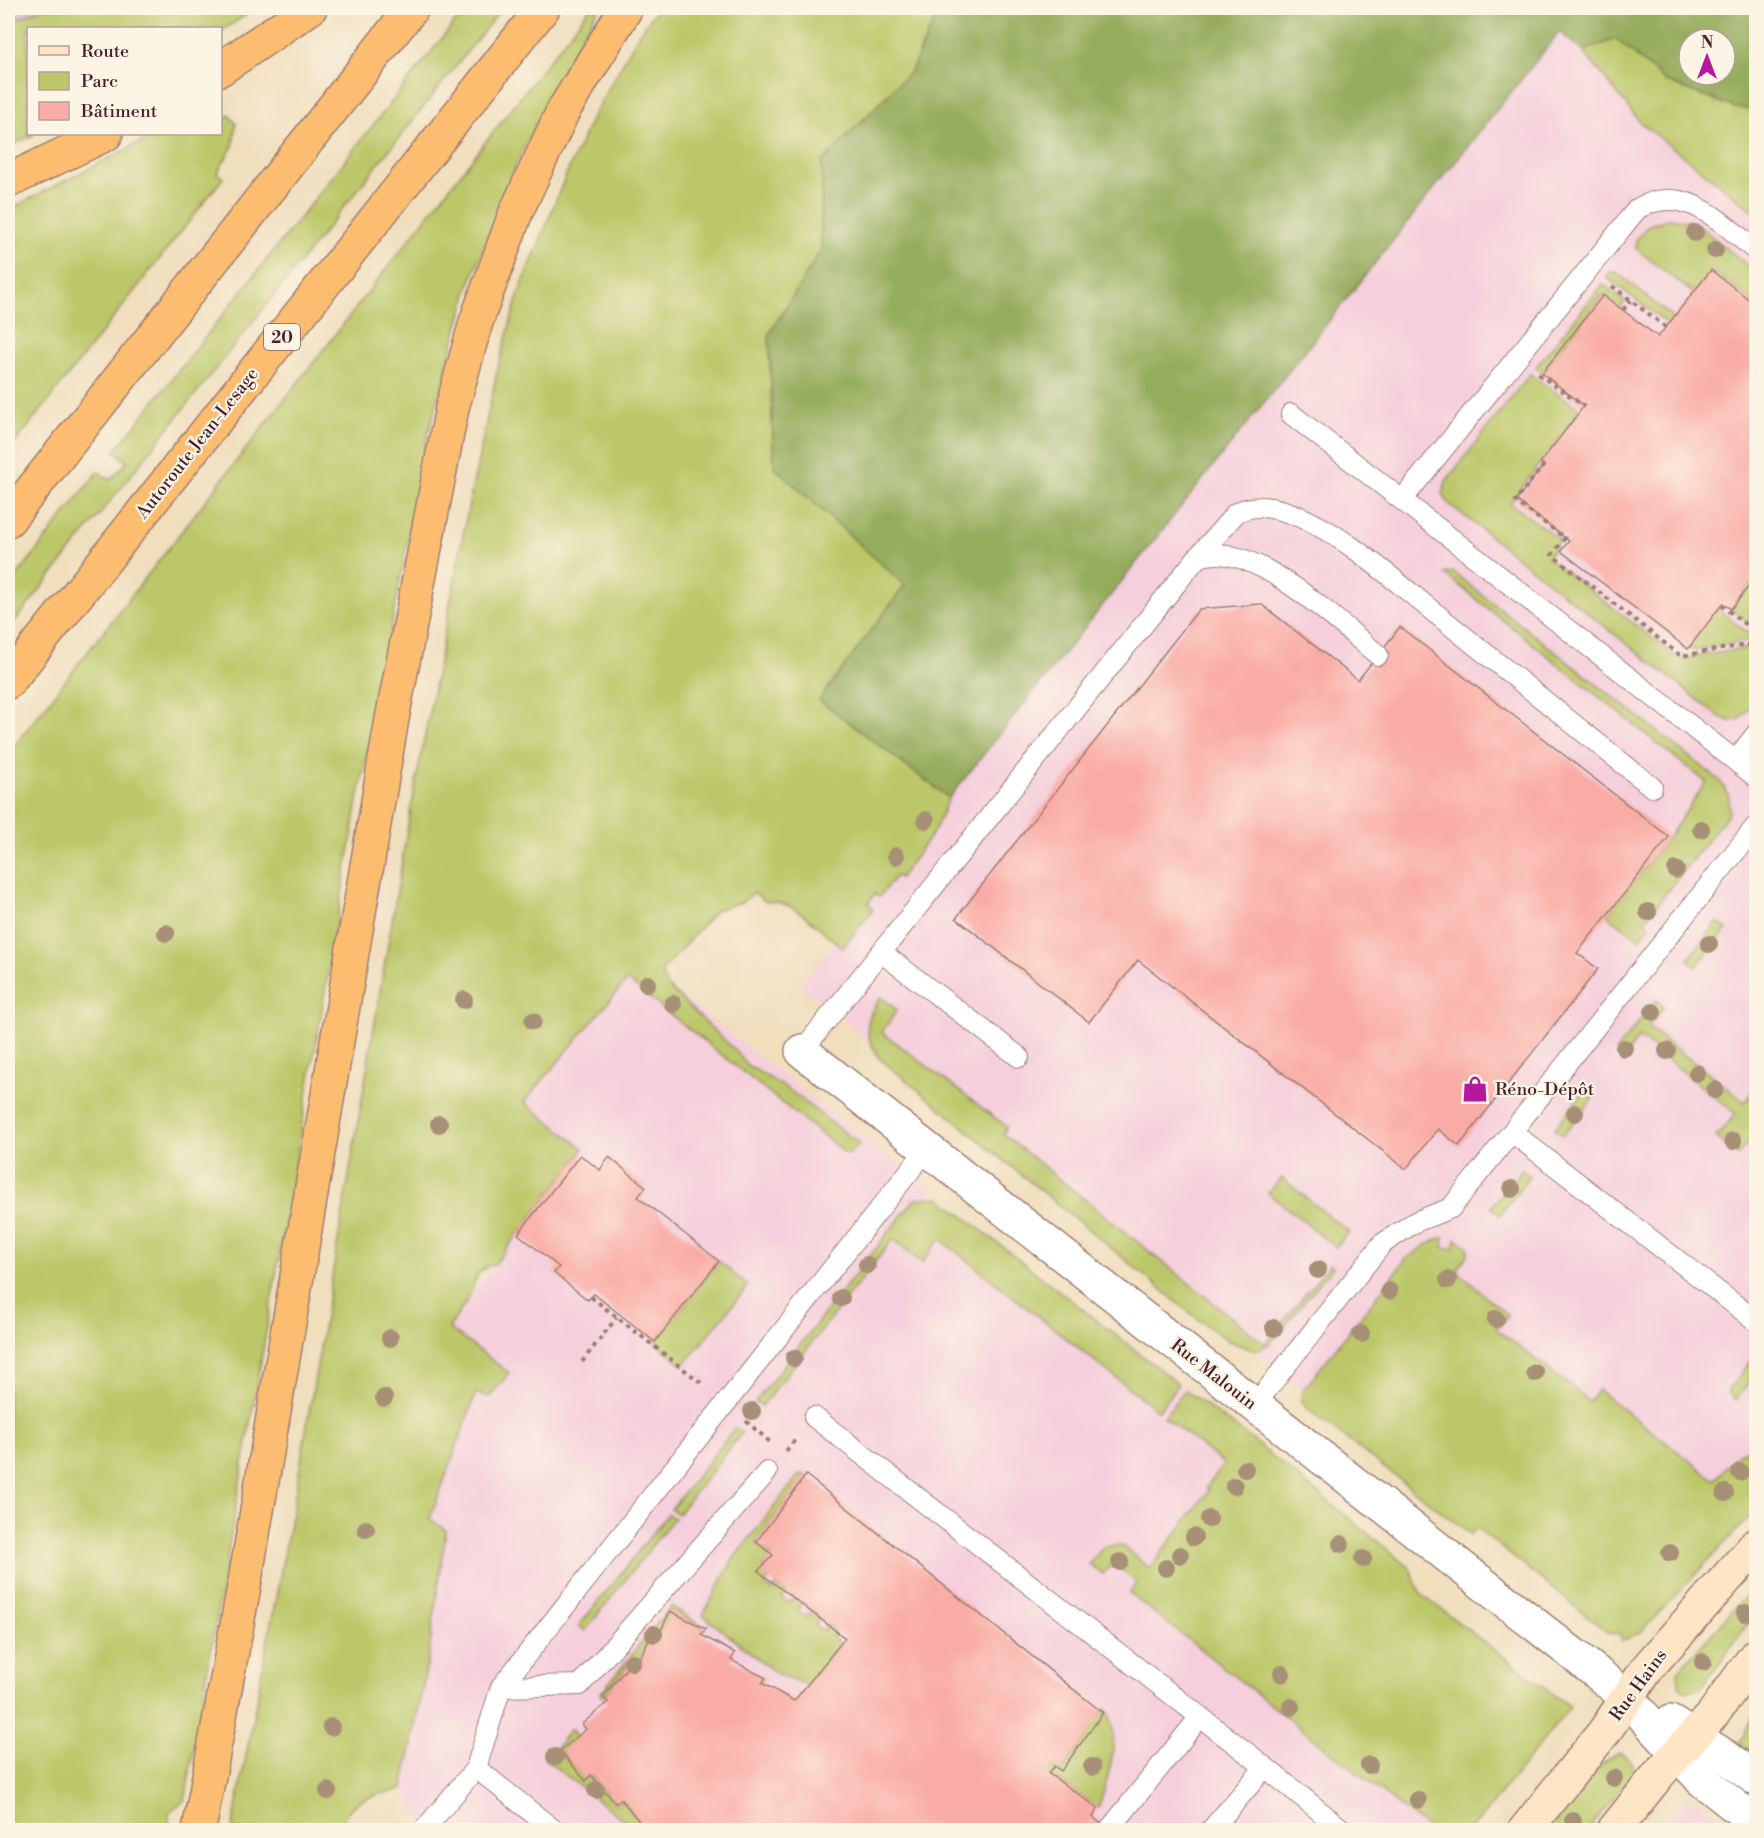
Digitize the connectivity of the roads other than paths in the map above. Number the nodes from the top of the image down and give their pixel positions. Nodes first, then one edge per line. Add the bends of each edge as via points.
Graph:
1 (309, 8) edge
2 (412, 8) edge
3 (543, 8) edge
4 (626, 8) edge
5 (222, 68) edge
6 (104, 135) edge
7 (8, 181) edge
8 (1756, 251) edge
9 (1291, 414) dead end
10 (1402, 500) junction
11 (8, 520) edge
12 (1196, 559) junction
13 (1378, 655) dead end
14 (8, 682) edge
15 (1756, 734) edge
16 (1736, 760) junction
17 (1756, 777) edge
18 (1652, 787) dead end
19 (1756, 826) edge
20 (882, 953) junction
21 (802, 1051) joint
22 (1019, 1057) dead end
23 (1513, 1133) junction
24 (927, 1149) junction
25 (1756, 1321) edge
26 (1254, 1406) junction
27 (814, 1418) road end
28 (767, 1472) dead end
29 (1756, 1545) edge
30 (1756, 1655) edge
31 (501, 1687) junction
32 (1626, 1697) junction
33 (1200, 1718) junction
34 (1685, 1745) junction
35 (1265, 1767) junction
36 (476, 1768) junction
37 (1756, 1779) edge
38 (1756, 1823) edge
39 (199, 1830) edge
40 (424, 1830) edge
41 (554, 1830) edge
42 (1109, 1830) edge
43 (1211, 1830) edge
44 (1344, 1830) edge
45 (1525, 1830) edge
46 (1614, 1830) edge

1 - 5 highway
2 - 11 highway
3 - 14 highway, Autoroute Jean-Lesage / 20
4 - 39 highway via 563,111 516,212 476,321 452,408 392,719
6 - 7 highway
8 - 10 lane via 1695,204 1663,199 1637,209
9 - 10 lane
10 - 16 lane
12 - 13 lane via 1218,553 1261,567 1294,587
12 - 18 lane via 1244,508 1284,511 1307,521 1370,562
12 - 20 lane
15 - 16 lane
16 - 17 lane
19 - 23 lane
20 - 21 lane
20 - 22 lane
21 - 24 street, Rue Malouin
23 - 25 lane
23 - 26 lane via 1451,1209 1415,1222 1382,1244
24 - 26 street, Rue Malouin
24 - 31 lane
26 - 32 street, Rue Malouin
27 - 33 lane
28 - 31 lane via 580,1686
29 - 32 street, Rue Hains
30 - 34 street
31 - 36 lane
32 - 34 street, Rue Malouin
32 - 45 street, Rue Hains via 1604,1732
33 - 35 lane
33 - 42 lane
34 - 37 street, Rue Malouin
34 - 38 street, Rue Malouin via 1702,1780
34 - 46 street
35 - 43 lane
35 - 44 lane
36 - 40 lane
36 - 41 lane

